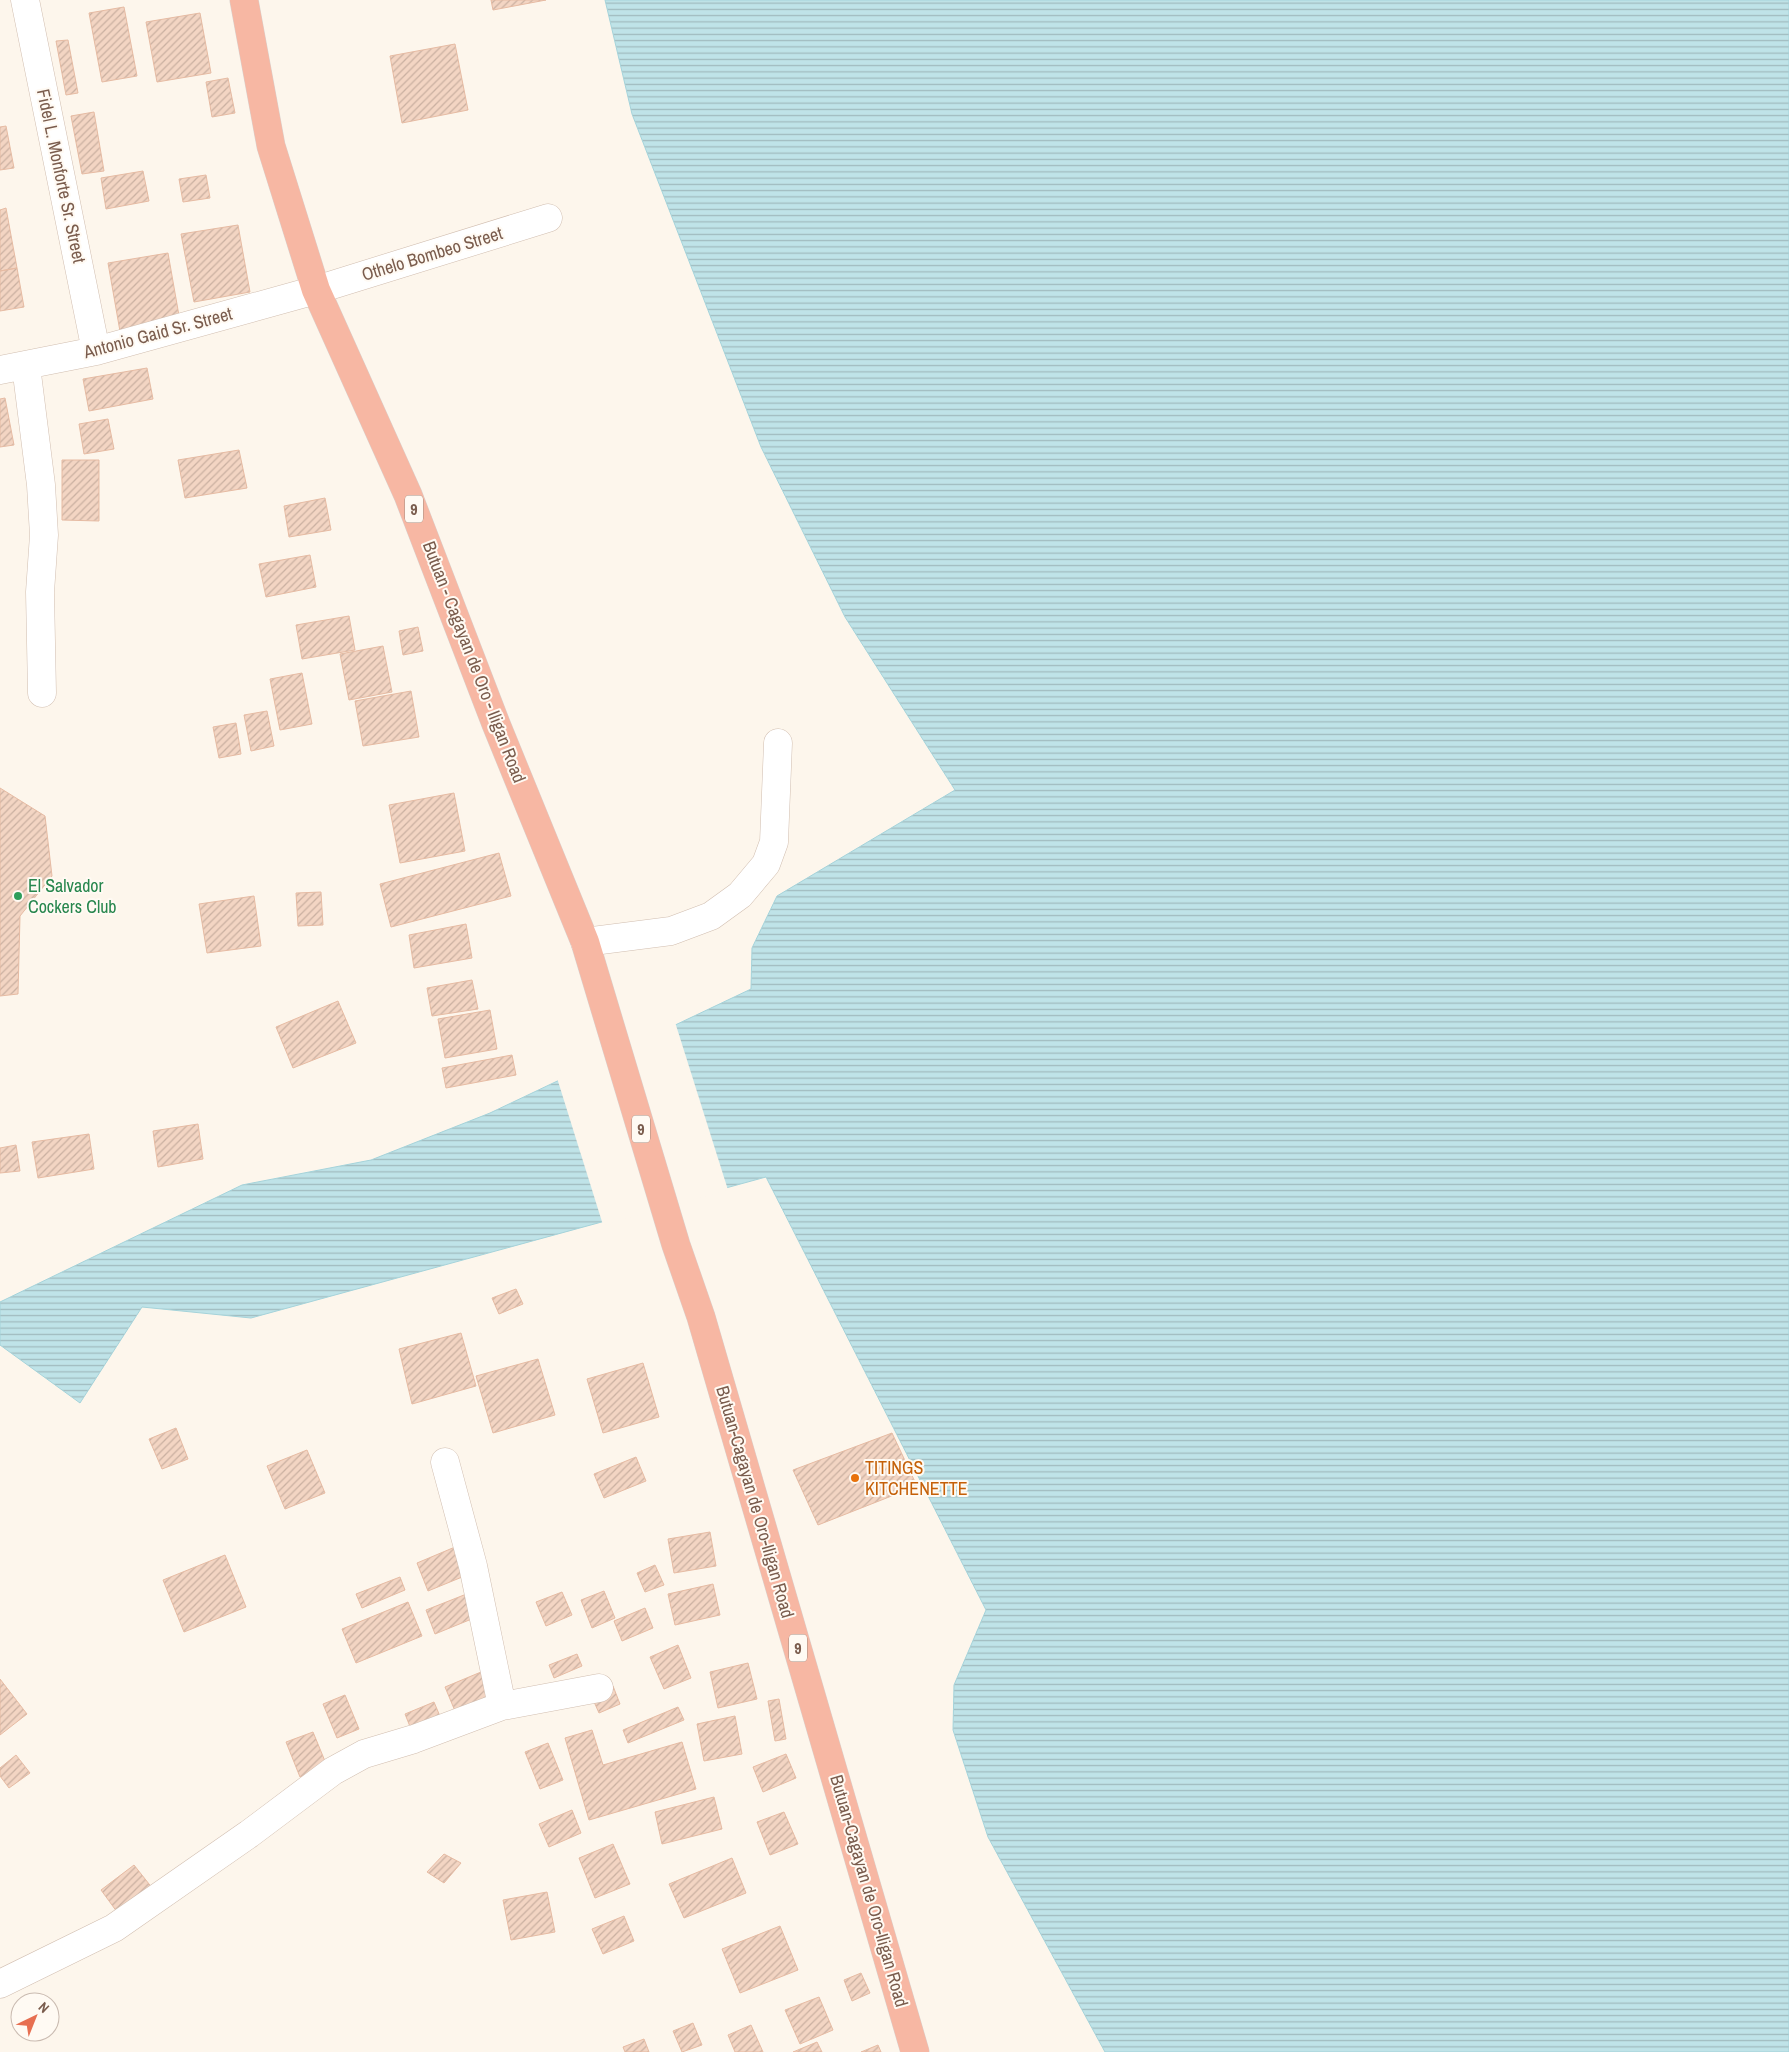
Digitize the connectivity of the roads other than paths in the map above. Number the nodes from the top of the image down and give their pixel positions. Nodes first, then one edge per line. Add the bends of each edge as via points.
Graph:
1 (25, 0) edge
2 (244, 0) edge
3 (548, 218) dead end
4 (316, 290) junction
5 (96, 351) junction
6 (13, 368) edge
7 (42, 692) dead end
8 (778, 743) dead end
9 (585, 942) junction
10 (605, 1012) joint
11 (445, 1462) dead end
12 (599, 1688) dead end
13 (502, 1706) junction
14 (0, 1984) edge
15 (915, 2052) edge

1 - 5 street, Fidel L. Monforte Sr. Street
2 - 4 highway, Butuan - Cagayan de Oro - Iligan Road / 9 via 271,146
3 - 4 street, Othelo Bombeo Street
4 - 5 street, Antonio Gaid Sr. Street
4 - 9 highway, Butuan - Cagayan de Oro - Iligan Road / 9 via 408,495
5 - 6 street, Antonio Gaid Sr. Street
6 - 7 street via 41,485 44,534 40,592
8 - 9 street via 774,842 766,864 740,895 711,916 671,931
9 - 10 highway, Butuan - Cagayan de Oro - Iligan Road / 9
10 - 15 highway, Butuan-Cagayan de Oro-Iligan Road / 9 via 701,1317
11 - 13 street via 473,1566
12 - 13 street
13 - 14 street via 364,1754 333,1771 114,1928

